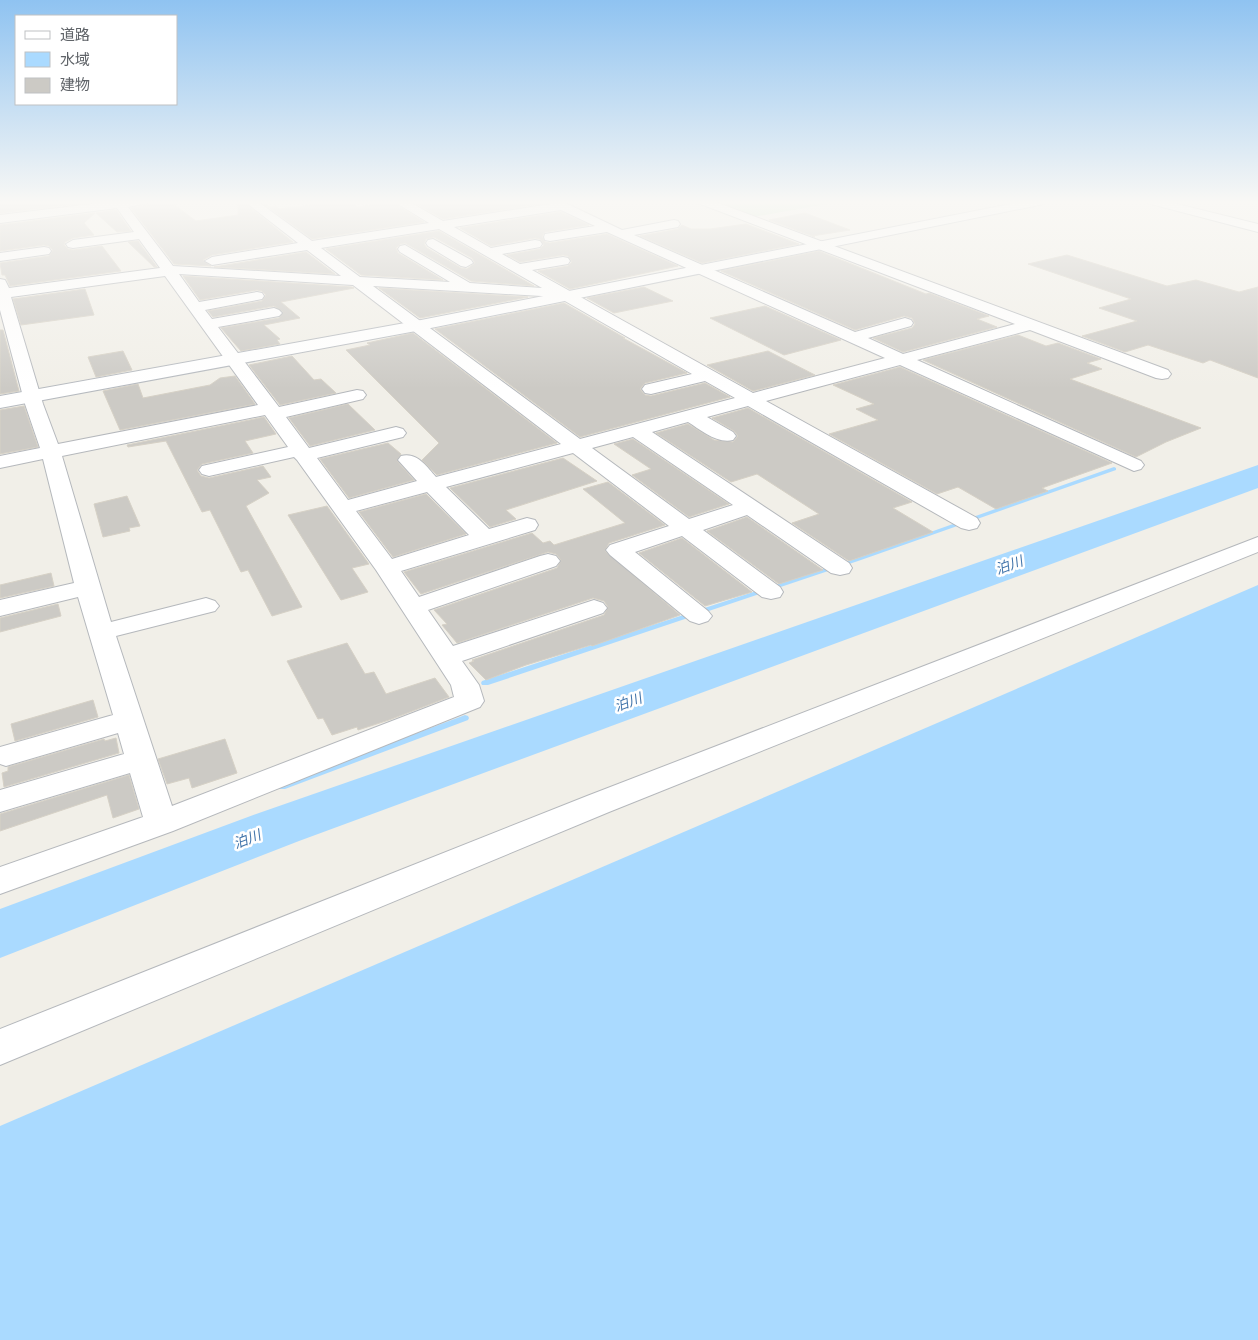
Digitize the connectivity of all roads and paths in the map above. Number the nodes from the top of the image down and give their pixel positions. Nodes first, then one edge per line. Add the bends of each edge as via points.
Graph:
1 (164, 264) edge
2 (195, 264) edge
3 (332, 264) edge
4 (429, 264) edge
5 (463, 264) edge
6 (512, 264) edge
7 (547, 264) edge
8 (689, 264) edge
9 (730, 264) edge
10 (865, 264) edge
11 (436, 268) junction
12 (520, 268) junction
13 (702, 269) junction
14 (169, 270) junction
15 (290, 276) junction
16 (354, 280) junction
17 (467, 286) junction
18 (1, 290) edge
19 (305, 290) dead end
20 (569, 295) junction
21 (257, 296) dead end
22 (196, 307) junction
23 (274, 313) dead end
24 (905, 323) dead end
25 (209, 324) junction
26 (1031, 325) junction
27 (416, 326) junction
28 (852, 338) junction
29 (234, 359) junction
30 (902, 360) junction
31 (1162, 374) dead end
32 (710, 375) junction
33 (651, 389) dead end
34 (32, 396) junction
35 (750, 399) junction
36 (0, 402) edge
37 (361, 403) dead end
38 (690, 415) junction
39 (277, 419) junction
40 (635, 429) junction
41 (396, 433) dead end
42 (215, 436) dead end
43 (726, 436) dead end
44 (574, 445) junction
45 (51, 452) junction
46 (301, 453) junction
47 (408, 460) dead end
48 (0, 462) edge
49 (1134, 466) dead end
50 (209, 470) dead end
51 (432, 484) junction
52 (749, 507) junction
53 (342, 508) junction
54 (969, 523) dead end
55 (527, 525) dead end
56 (685, 528) junction
57 (485, 538) junction
58 (1258, 544) edge
59 (548, 561) dead end
60 (387, 568) junction
61 (840, 568) dead end
62 (87, 586) junction
63 (770, 592) dead end
64 (206, 606) dead end
65 (413, 607) junction
66 (0, 608) edge
67 (594, 608) dead end
68 (699, 616) dead end
69 (102, 632) junction
70 (446, 657) junction
71 (129, 720) junction
72 (6, 756) dead end
73 (141, 759) junction
74 (0, 801) edge
75 (161, 823) junction
76 (0, 881) edge
77 (0, 1047) edge

1 - 14 street
2 - 14 street
3 - 16 street
4 - 11 street
5 - 11 street
6 - 12 street
7 - 12 street
8 - 13 street
9 - 13 street
10 - 26 street
11 - 17 street
12 - 20 street
13 - 20 street
13 - 28 street
14 - 15 street via 240,278
14 - 18 street via 111,272 66,290
14 - 22 street
15 - 16 street
15 - 19 street
16 - 17 street
16 - 27 street
17 - 20 street
18 - 34 street
20 - 27 street
20 - 32 street
21 - 22 street
22 - 25 street
23 - 25 street
24 - 28 street
25 - 29 street
26 - 30 street
26 - 31 street
27 - 29 street
27 - 44 street
28 - 30 street
29 - 34 street
29 - 39 street
30 - 35 street
30 - 49 street
32 - 33 street
32 - 35 street
34 - 36 street
34 - 45 street
35 - 38 street
35 - 54 street
37 - 39 street
38 - 40 street
38 - 43 street
39 - 42 street
39 - 45 street
39 - 46 street
40 - 44 street
40 - 52 street
41 - 46 street
44 - 51 street
44 - 56 street
45 - 48 street
45 - 62 street
46 - 50 street via 237,459
46 - 53 street
47 - 51 street
51 - 53 street
51 - 57 street
52 - 56 street
52 - 61 street
53 - 60 street
55 - 57 street
56 - 63 street
56 - 68 street via 618,550
57 - 60 street
58 - 77 street via 589,808
59 - 65 street
60 - 65 street
62 - 66 street
62 - 69 street
64 - 69 street
65 - 70 street
67 - 70 street
69 - 71 street
70 - 75 street via 465,685 470,701
71 - 72 street
71 - 73 street
73 - 74 street
73 - 75 street
75 - 76 street

